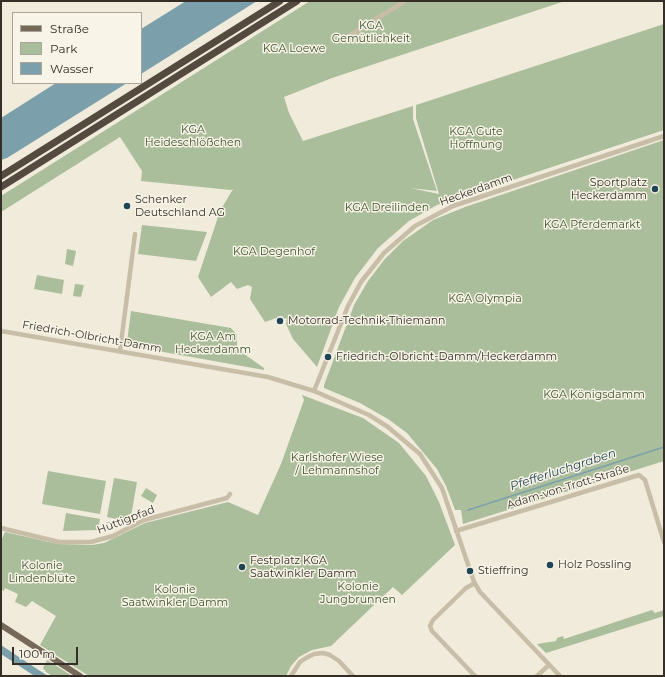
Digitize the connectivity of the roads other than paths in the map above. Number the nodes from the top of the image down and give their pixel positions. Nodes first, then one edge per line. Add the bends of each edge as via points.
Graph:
1 (280, 1) edge
2 (297, 1) edge
3 (405, 1) edge
4 (341, 41) dead end
5 (664, 136) edge
6 (1, 176) edge
7 (1, 187) edge
8 (135, 234) dead end
9 (1, 331) edge
10 (120, 351) junction
11 (314, 391) junction
12 (230, 494) dead end
13 (1, 528) edge
14 (456, 531) junction
15 (664, 542) edge
16 (475, 583) junction
17 (1, 625) edge
18 (549, 665) junction
19 (80, 676) edge
20 (291, 676) edge
21 (353, 676) edge
22 (475, 676) edge
23 (537, 676) edge
24 (560, 676) edge

1 - 6 highway
2 - 7 highway
3 - 4 street
5 - 11 street, Heckerdamm via 453,206 415,226 384,253 361,282 348,306
8 - 10 street
9 - 10 street, Friedrich-Olbricht-Damm
10 - 11 street, Friedrich-Olbricht-Damm via 268,377
11 - 14 street, Friedrich-Olbricht-Damm via 369,415 388,427 420,454 442,488
12 - 13 street, Hüttigpfad via 227,498 144,520 112,536 91,542 59,542
14 - 15 street, Adam-von-Trott-Straße via 639,475 645,480
14 - 16 street, Friedrich-Olbricht-Damm
16 - 18 street, Friedrich-Olbricht-Damm via 490,604
16 - 22 street via 466,588 430,623 430,626
17 - 19 main road
18 - 23 street
18 - 24 street, Friedrich-Olbricht-Damm
20 - 21 street via 300,662 314,654 323,653 339,661

